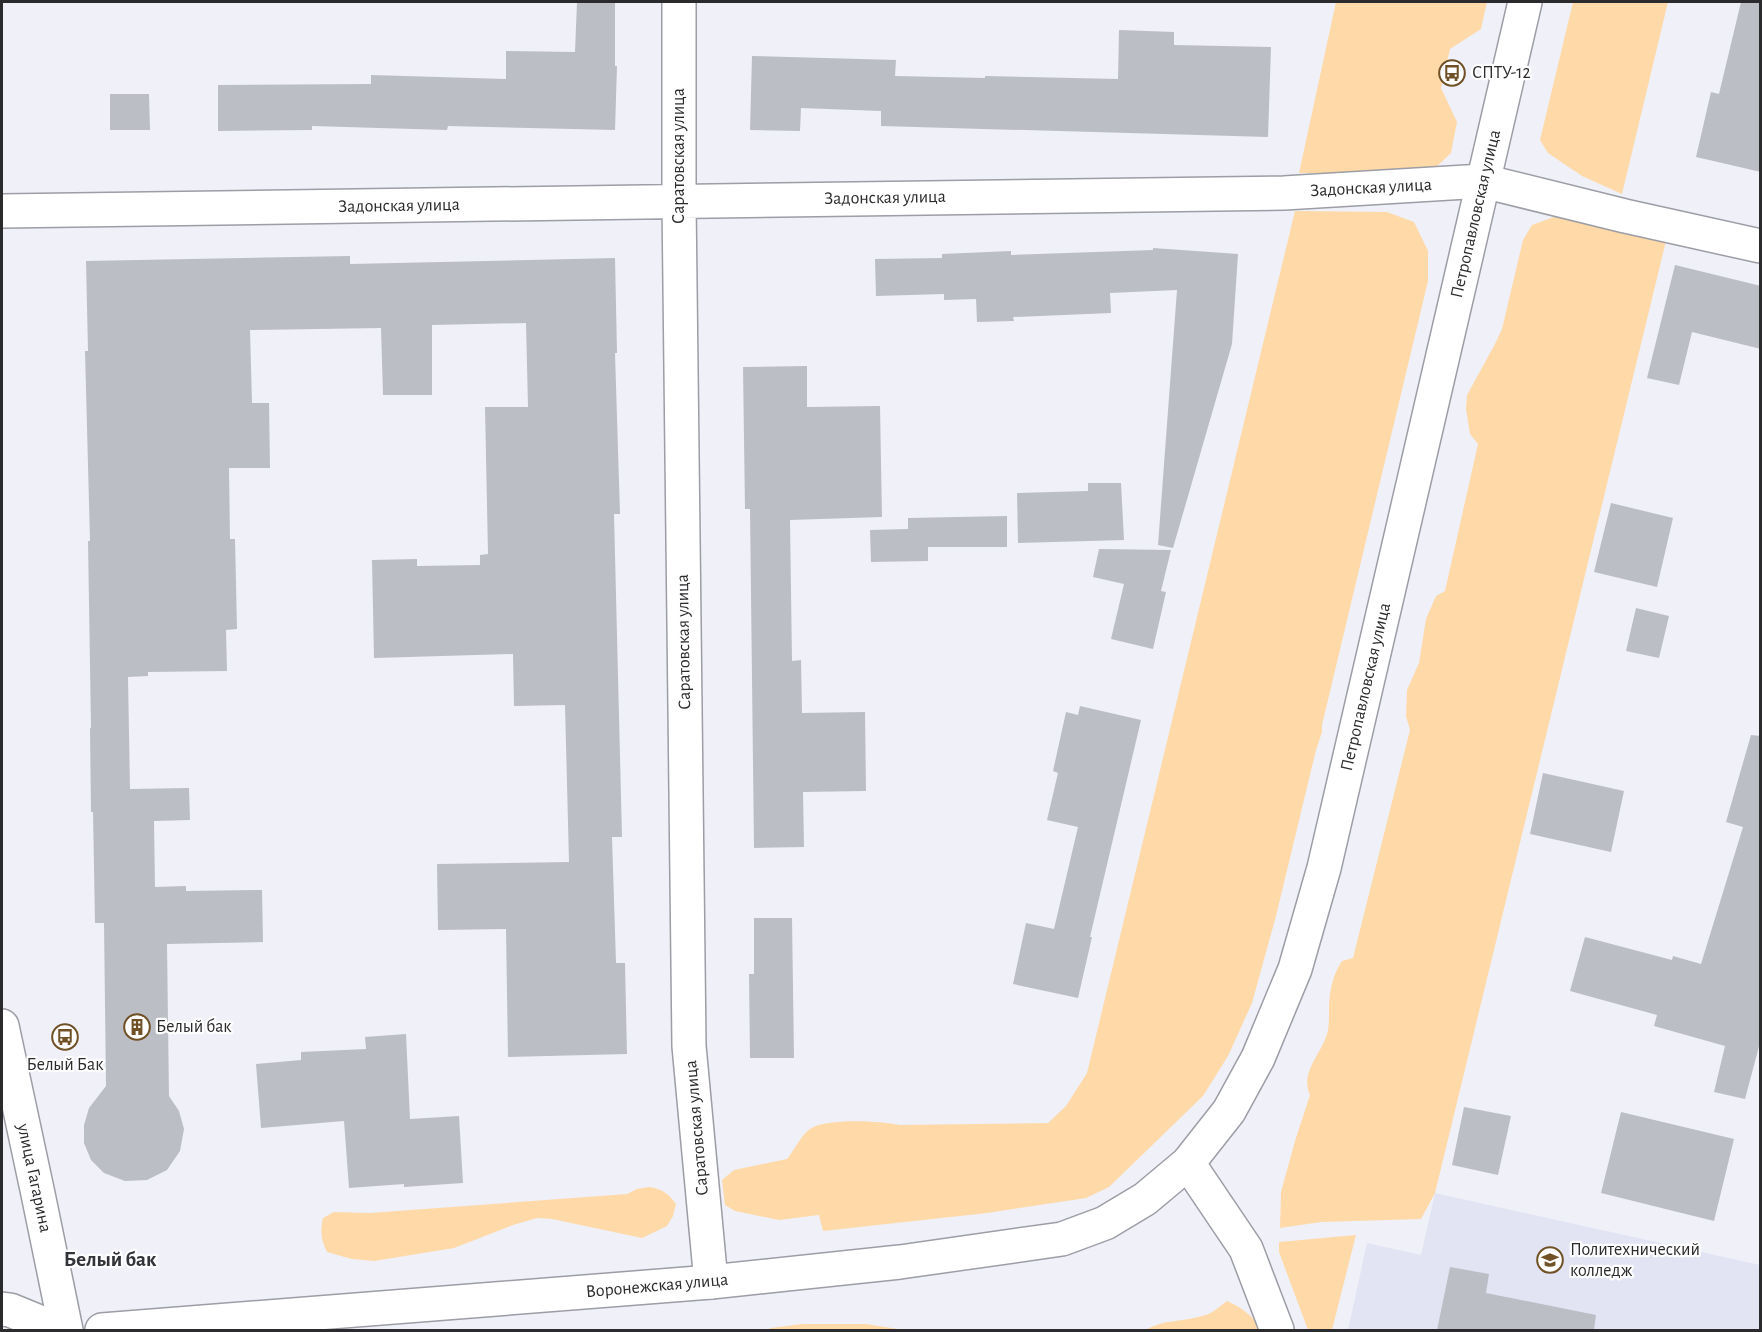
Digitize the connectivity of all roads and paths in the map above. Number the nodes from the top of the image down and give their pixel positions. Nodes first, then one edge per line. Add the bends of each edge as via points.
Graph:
1 (679, 2) edge
2 (1525, 2) edge
3 (1483, 181) junction
4 (679, 201) junction
5 (2, 212) edge
6 (1761, 246) edge
7 (2, 1026) edge
8 (1188, 1163) junction
9 (711, 1282) junction
10 (2, 1309) edge
11 (59, 1330) edge
12 (66, 1330) edge
13 (102, 1330) edge
14 (1277, 1330) edge

1 - 4 street, Саратовская улица
2 - 3 street, Петропавловская улица
3 - 4 street, Задонская улица via 1284,193
3 - 6 street, Задонская улица
3 - 8 street, Петропавловская улица via 1324,868 1295,969 1258,1058 1229,1111
4 - 5 street, Задонская улица
4 - 9 street, Саратовская улица via 689,1046
7 - 12 street, улица Гагарина
8 - 9 street, Воронежская улица via 1145,1198 1105,1223 1062,1239 900,1262
8 - 14 street via 1246,1250
9 - 13 street, Воронежская улица
10 - 11 street

